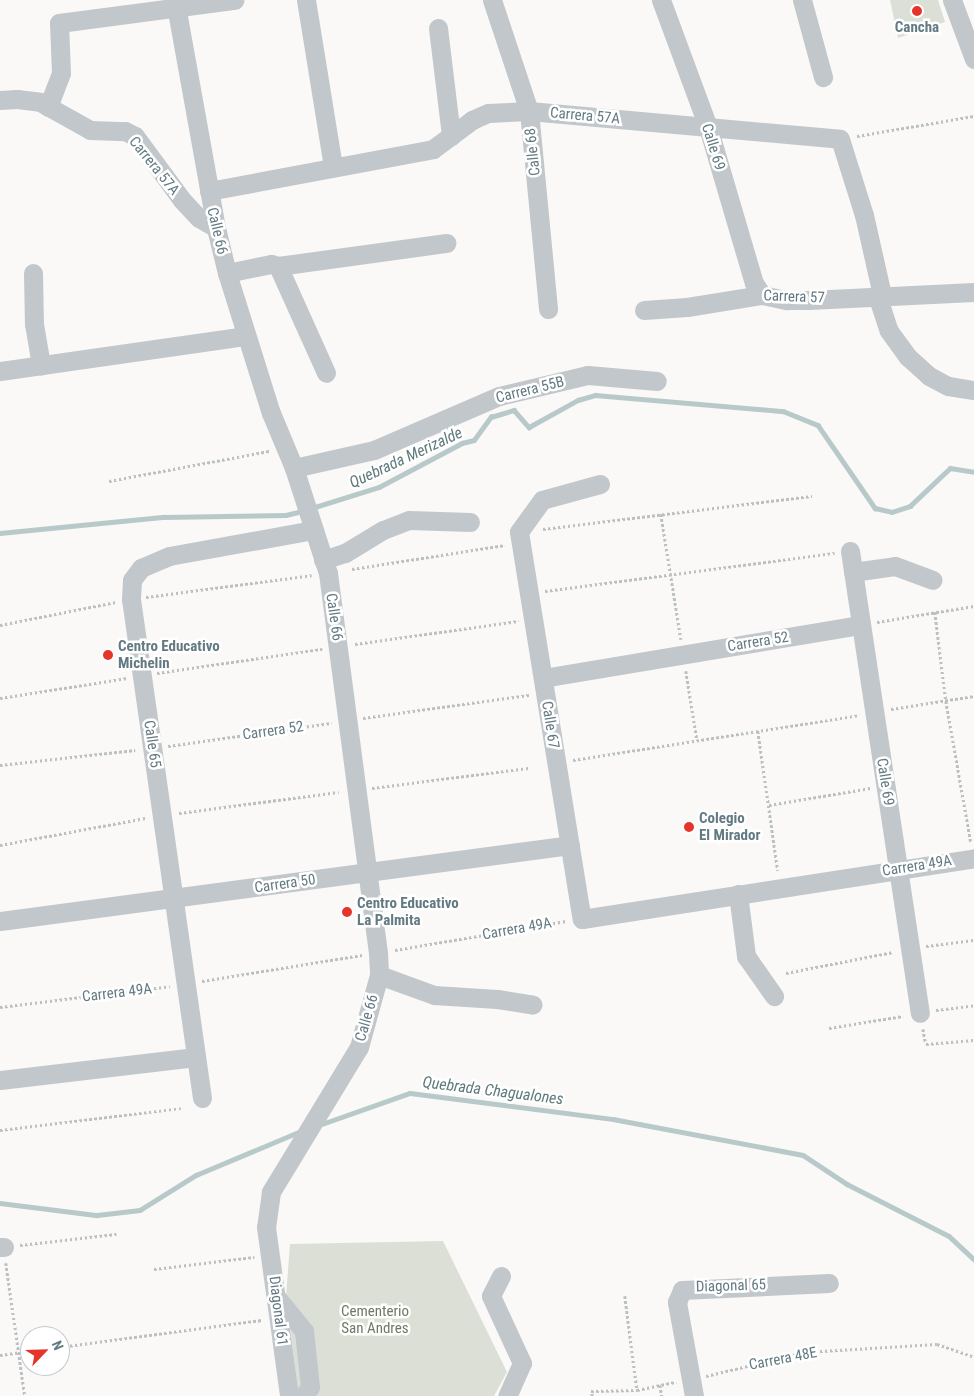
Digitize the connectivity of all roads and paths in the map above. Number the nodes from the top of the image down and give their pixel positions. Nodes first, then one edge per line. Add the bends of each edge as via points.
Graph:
1 (234, 0) edge
2 (306, 0) edge
3 (492, 0) edge
4 (661, 0) edge
5 (802, 0) edge
6 (952, 0) edge
7 (175, 4) edge
8 (438, 28) dead end
9 (974, 59) edge
10 (823, 77) dead end
11 (0, 100) edge
12 (48, 107) junction
13 (529, 111) junction
14 (974, 116) edge
15 (708, 127) junction
16 (451, 136) junction
17 (840, 139) junction
18 (333, 167) junction
19 (209, 191) junction
20 (216, 228) junction
21 (446, 243) dead end
22 (274, 265) junction
23 (34, 273) dead end
24 (227, 273) junction
25 (974, 292) edge
26 (882, 294) junction
27 (762, 295) junction
28 (548, 309) dead end
29 (644, 310) dead end
30 (246, 336) junction
31 (41, 365) junction
32 (0, 371) edge
33 (326, 374) dead end
34 (657, 381) dead end
35 (974, 390) edge
36 (284, 448) junction
37 (294, 468) junction
38 (109, 481) dead end
39 (600, 484) dead end
40 (812, 496) dead end
41 (661, 514) junction
42 (470, 522) dead end
43 (313, 529) junction
44 (520, 537) junction
45 (850, 552) joint
46 (326, 566) junction
47 (852, 572) junction
48 (671, 573) junction
49 (933, 580) dead end
50 (529, 593) junction
51 (131, 599) junction
52 (974, 606) edge
53 (935, 612) junction
54 (533, 619) junction
55 (0, 625) edge
56 (861, 625) junction
57 (338, 646) junction
58 (684, 654) junction
59 (142, 676) junction
60 (544, 686) junction
61 (974, 696) edge
62 (0, 698) edge
63 (946, 701) junction
64 (874, 712) junction
65 (348, 721) junction
66 (758, 731) junction
67 (697, 740) junction
68 (152, 748) junction
69 (556, 763) junction
70 (0, 766) edge
71 (529, 768) dead end
72 (884, 786) junction
73 (357, 790) junction
74 (769, 805) junction
75 (162, 815) junction
76 (0, 845) edge
77 (570, 846) junction
78 (974, 858) edge
79 (899, 869) junction
80 (368, 872) junction
81 (781, 888) junction
82 (738, 894) junction
83 (174, 900) junction
84 (582, 919) junction
85 (0, 921) edge
86 (974, 940) edge
87 (911, 948) junction
88 (378, 953) junction
89 (786, 973) dead end
90 (379, 975) junction
91 (186, 984) junction
92 (774, 996) dead end
93 (533, 1005) dead end
94 (974, 1005) edge
95 (0, 1007) edge
96 (920, 1013) junction
97 (830, 1028) dead end
98 (974, 1040) edge
99 (926, 1044) dead end
100 (196, 1057) junction
101 (0, 1080) edge
102 (202, 1098) dead end
103 (181, 1108) dead end
104 (0, 1130) edge
105 (266, 1227) joint
106 (116, 1234) dead end
107 (2, 1247) edge
108 (270, 1255) junction
109 (154, 1268) dead end
110 (501, 1276) dead end
111 (829, 1282) dead end
112 (625, 1296) dead end
113 (277, 1298) junction
114 (278, 1318) junction
115 (70, 1346) edge
116 (20, 1353) joint
117 (0, 1355) edge
118 (974, 1357) edge
119 (23, 1376) edge
120 (660, 1385) junction
121 (693, 1388) edge
122 (637, 1390) junction
123 (25, 1396) edge
124 (289, 1396) edge
125 (304, 1396) edge
126 (507, 1396) edge
127 (592, 1396) edge
128 (662, 1396) edge

1 - 7 street
2 - 18 street
3 - 13 street, Calle 68
4 - 15 street, Calle 69
5 - 10 street
6 - 9 street
7 - 12 street via 59,23 61,73
7 - 19 street, Calle 66
8 - 16 street
11 - 12 street, Carrera 57A via 17,98
12 - 20 street, Carrera 57A via 90,130 125,131 135,136 182,200 199,218
13 - 15 street, Carrera 57A
13 - 16 street, Carrera 57A via 488,113 472,120
13 - 28 street, Calle 68
14 - 17 path
15 - 17 street, Carrera 57A
15 - 27 street, Calle 69 via 754,283
16 - 18 street, Carrera 57A via 433,149
17 - 26 street via 864,215
18 - 19 street, Carrera 57A
19 - 20 street, Calle 66
20 - 24 street, Calle 66
21 - 22 street
22 - 24 street
22 - 33 street
23 - 31 street via 34,324
24 - 30 street, Calle 66
25 - 26 street, Carrera 57
26 - 27 street, Carrera 57 via 809,300
26 - 35 street via 880,304 889,331 908,357 943,383
27 - 29 street, Carrera 57
30 - 31 street
30 - 36 street, Calle 66
31 - 32 street
34 - 37 street, Carrera 55B via 588,375 499,396 374,450
36 - 37 street, Calle 66
36 - 38 path
37 - 43 street, Calle 66
39 - 44 street via 542,500
40 - 41 path
41 - 44 path
41 - 48 path
42 - 46 street via 409,520 383,530
43 - 46 street, Calle 66
43 - 51 street, Calle 65 via 170,556 141,568 132,580
44 - 46 path
44 - 50 street, Calle 67
45 - 47 street, Calle 69
45 - 48 path
46 - 51 path
46 - 57 street, Calle 66
47 - 49 street via 895,566
47 - 56 street, Calle 69
48 - 50 path
48 - 58 path
50 - 54 street, Calle 67
51 - 55 path
51 - 59 street, Calle 65
52 - 53 path
53 - 56 path
53 - 63 path
54 - 57 path
54 - 60 street, Calle 67
56 - 58 street, Carrera 52
56 - 64 street, Calle 69
57 - 59 path
57 - 65 street, Calle 66
58 - 60 street, Carrera 52
58 - 67 path
59 - 62 path
59 - 68 street, Calle 65
60 - 65 path, Carrera 52
60 - 69 street, Calle 67
61 - 63 path
63 - 64 path
63 - 78 path
64 - 66 path
64 - 72 street, Calle 69
65 - 68 path, Carrera 52
65 - 73 street, Calle 66
66 - 67 path
66 - 74 path
67 - 69 path
68 - 70 path, Carrera 52
68 - 75 street, Calle 65
69 - 77 street, Calle 67
71 - 73 path
72 - 74 path
72 - 79 street, Calle 69
73 - 75 path
73 - 80 street, Calle 66
74 - 81 path
75 - 76 path
75 - 83 street, Calle 65
77 - 80 street, Carrera 50
77 - 84 street, Calle 67
78 - 79 street, Carrera 49A
79 - 81 street, Carrera 49A
79 - 87 street, Calle 69
80 - 83 street, Carrera 50
80 - 88 street, Calle 66
81 - 82 street, Carrera 49A
82 - 84 street, Carrera 49A
82 - 92 street via 746,956
83 - 85 street, Carrera 50
83 - 91 street, Calle 65
84 - 88 path, Carrera 49A
86 - 87 path
87 - 89 path
87 - 96 street, Calle 69
88 - 90 street, Calle 66
88 - 91 path, Carrera 49A
90 - 93 street via 434,995 497,998
90 - 105 street, Calle 66 via 359,1047 302,1146 271,1192
91 - 95 path, Carrera 49A
91 - 100 street, Calle 65
94 - 96 path
96 - 97 path
98 - 99 path
100 - 101 street
100 - 102 street, Calle 65
103 - 104 path
105 - 108 street, Diagonal 61
106 - 107 path
107 - 116 path
108 - 109 path
108 - 113 street, Diagonal 61
110 - 126 street via 491,1296 522,1363
111 - 121 street, Diagonal 65 via 682,1290 677,1302
112 - 122 path
113 - 114 street, Diagonal 61
113 - 125 street via 304,1331 310,1387
114 - 115 path
114 - 124 street, Diagonal 61
116 - 117 path
118 - 121 path, Carrera 48E via 937,1344 806,1352
119 - 123 path
120 - 121 path, Carrera 48E
120 - 122 path, Carrera 48E
120 - 128 path
122 - 127 path, Carrera 48E via 591,1391

